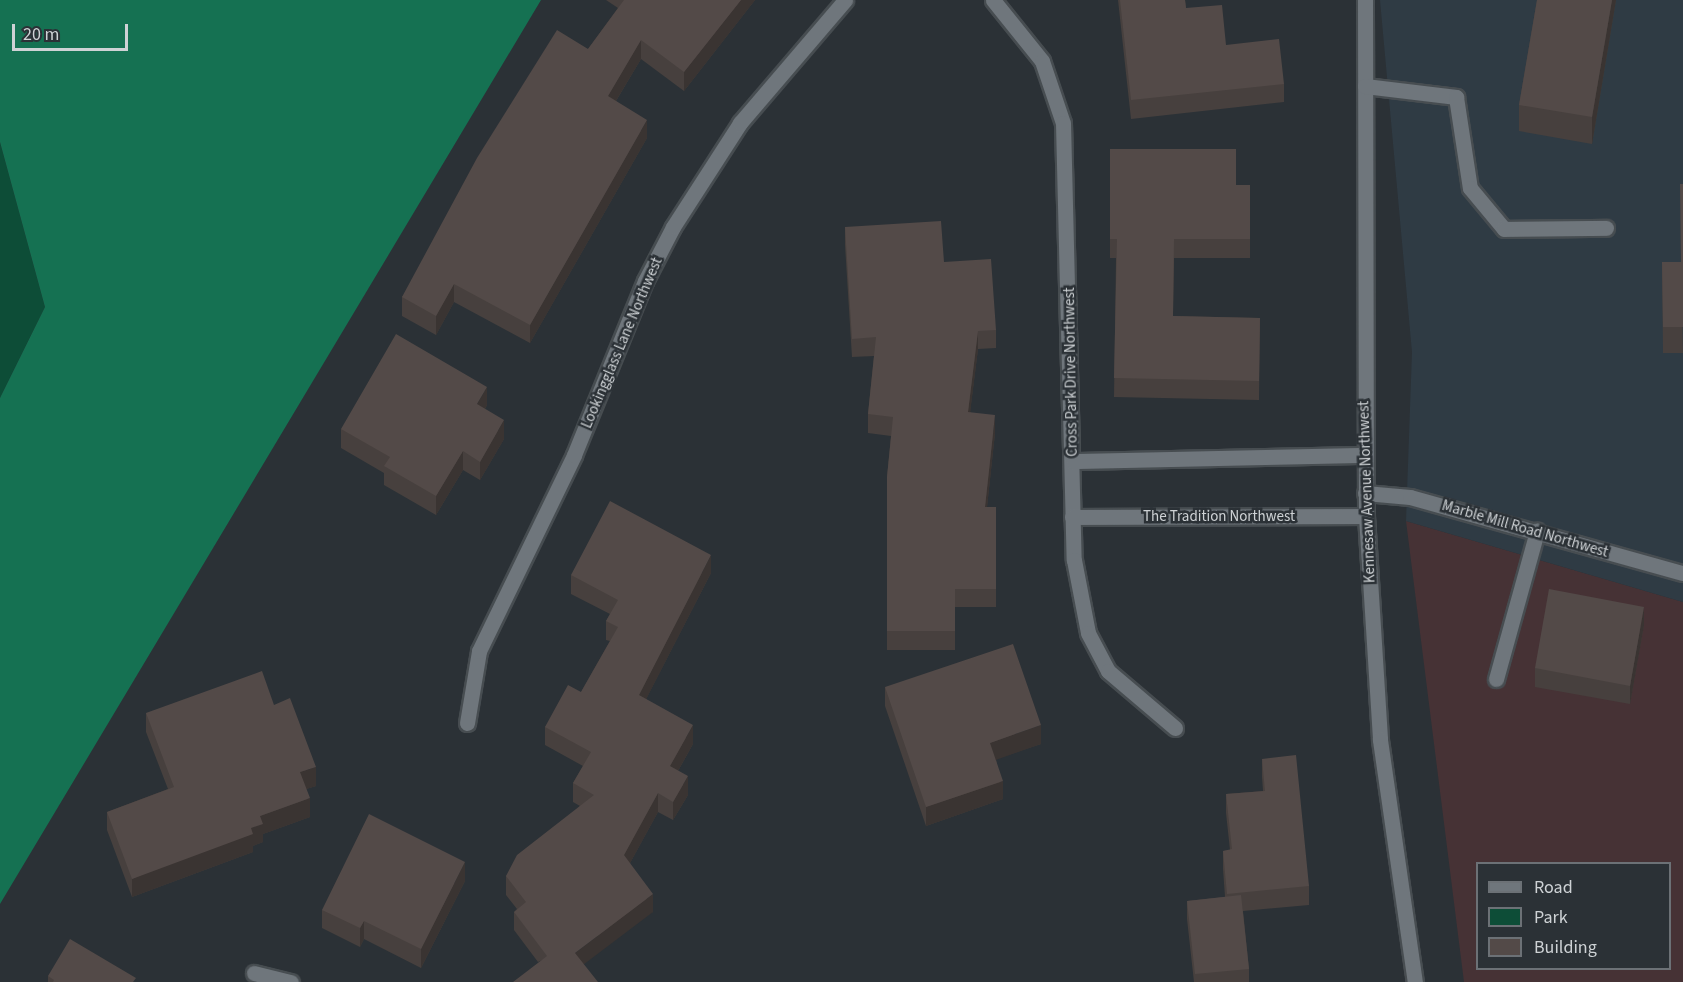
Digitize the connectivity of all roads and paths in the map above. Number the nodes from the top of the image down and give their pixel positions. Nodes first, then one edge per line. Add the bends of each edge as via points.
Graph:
1 (845, 0) edge
2 (993, 0) edge
3 (1365, 0) edge
4 (1365, 86) junction
5 (1606, 228) dead end
6 (1364, 455) junction
7 (1073, 461) junction
8 (1365, 493) junction
9 (1366, 516) junction
10 (1072, 517) junction
11 (1537, 531) junction
12 (1683, 573) edge
13 (1496, 679) dead end
14 (467, 723) dead end
15 (1175, 728) dead end
16 (254, 973) dead end
17 (291, 982) edge
18 (1415, 982) edge

1 - 14 street, Lookingglass Lane Northwest via 740,123 668,236 574,455 479,651
2 - 7 street, Cross Park Drive Northwest via 1042,61 1063,123
3 - 4 street, Kennesaw Avenue Northwest
4 - 5 street via 1456,97 1470,188 1504,228
4 - 6 street, Kennesaw Avenue Northwest
6 - 7 street
6 - 8 street, Kennesaw Avenue Northwest
7 - 10 street, Cross Park Drive Northwest
8 - 9 street, Kennesaw Avenue Northwest
8 - 11 street, Marble Mill Road Northwest via 1410,497
9 - 10 street, The Tradition Northwest
9 - 18 street, Kennesaw Avenue Northwest via 1380,740
10 - 15 street, Cross Park Drive Northwest via 1088,633 1108,671
11 - 12 street, Marble Mill Road Northwest
11 - 13 street
16 - 17 street

